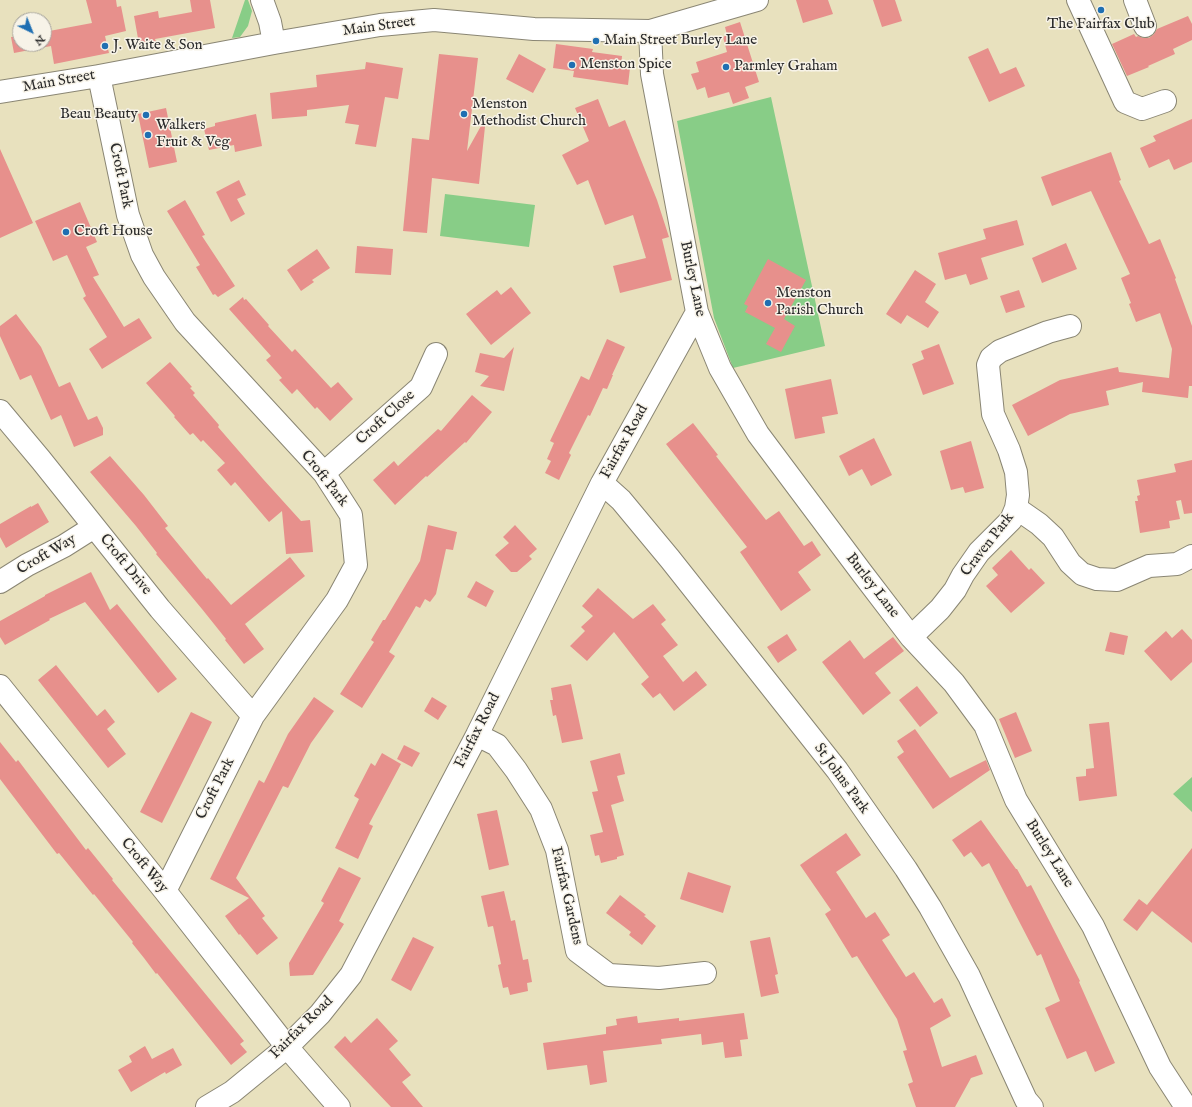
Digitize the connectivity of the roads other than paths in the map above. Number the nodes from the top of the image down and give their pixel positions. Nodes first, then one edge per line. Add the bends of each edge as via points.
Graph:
1 (262, 0) edge
2 (757, 0) edge
3 (1078, 0) edge
4 (1135, 0) edge
5 (693, 9) edge
6 (1145, 26) dead end
7 (650, 31) junction
8 (274, 43) junction
9 (99, 76) junction
10 (0, 92) edge
11 (1165, 101) dead end
12 (698, 312) junction
13 (1070, 326) dead end
14 (436, 354) dead end
15 (0, 411) edge
16 (324, 473) junction
17 (602, 483) junction
18 (1016, 508) junction
19 (94, 527) junction
20 (1192, 556) edge
21 (0, 582) edge
22 (911, 637) junction
23 (0, 686) edge
24 (253, 716) junction
25 (477, 735) junction
26 (165, 891) junction
27 (704, 973) dead end
28 (287, 1047) junction
29 (207, 1107) edge
30 (339, 1107) edge
31 (1032, 1107) edge
32 (1186, 1107) edge

1 - 8 street
2 - 5 street, Main Street
3 - 11 street via 1126,102 1142,109
4 - 6 street
5 - 7 street, Main Street
7 - 8 street, Main Street via 534,29 434,20 380,25
7 - 12 street, Burley Lane via 652,74
8 - 9 street, Main Street
9 - 10 street, Main Street
9 - 16 street, Croft Park via 128,215 142,255 154,277 185,322
12 - 17 street, Fairfax Road
12 - 22 street, Burley Lane via 720,368 758,434
13 - 18 street, Craven Park via 1000,351 991,358 988,365 993,414 1016,472
14 - 16 street, Croft Close via 421,387
15 - 19 street, Croft Drive
16 - 24 street, Croft Park via 351,515 356,565 337,600
17 - 25 street, Fairfax Road
17 - 31 street, St Johns Park via 621,500 670,559 837,770 906,869 969,976
18 - 20 street via 1053,537 1070,563 1082,574 1097,579 1117,580 1149,566 1177,564
18 - 22 street, Craven Park via 1011,520 980,552 940,609
19 - 21 street, Croft Way
19 - 24 street, Croft Drive
22 - 32 street, Burley Lane via 954,683 985,725 1016,800 1093,926 1160,1066
23 - 26 street, Croft Way
24 - 26 street, Croft Park
25 - 27 street, Fairfax Gardens via 497,745 541,809 557,850 577,951 609,975 659,978
25 - 28 street, Fairfax Road via 351,975 320,1014
26 - 28 street, Croft Way
28 - 29 street, Fairfax Road via 232,1092
28 - 30 street, Croft Way

